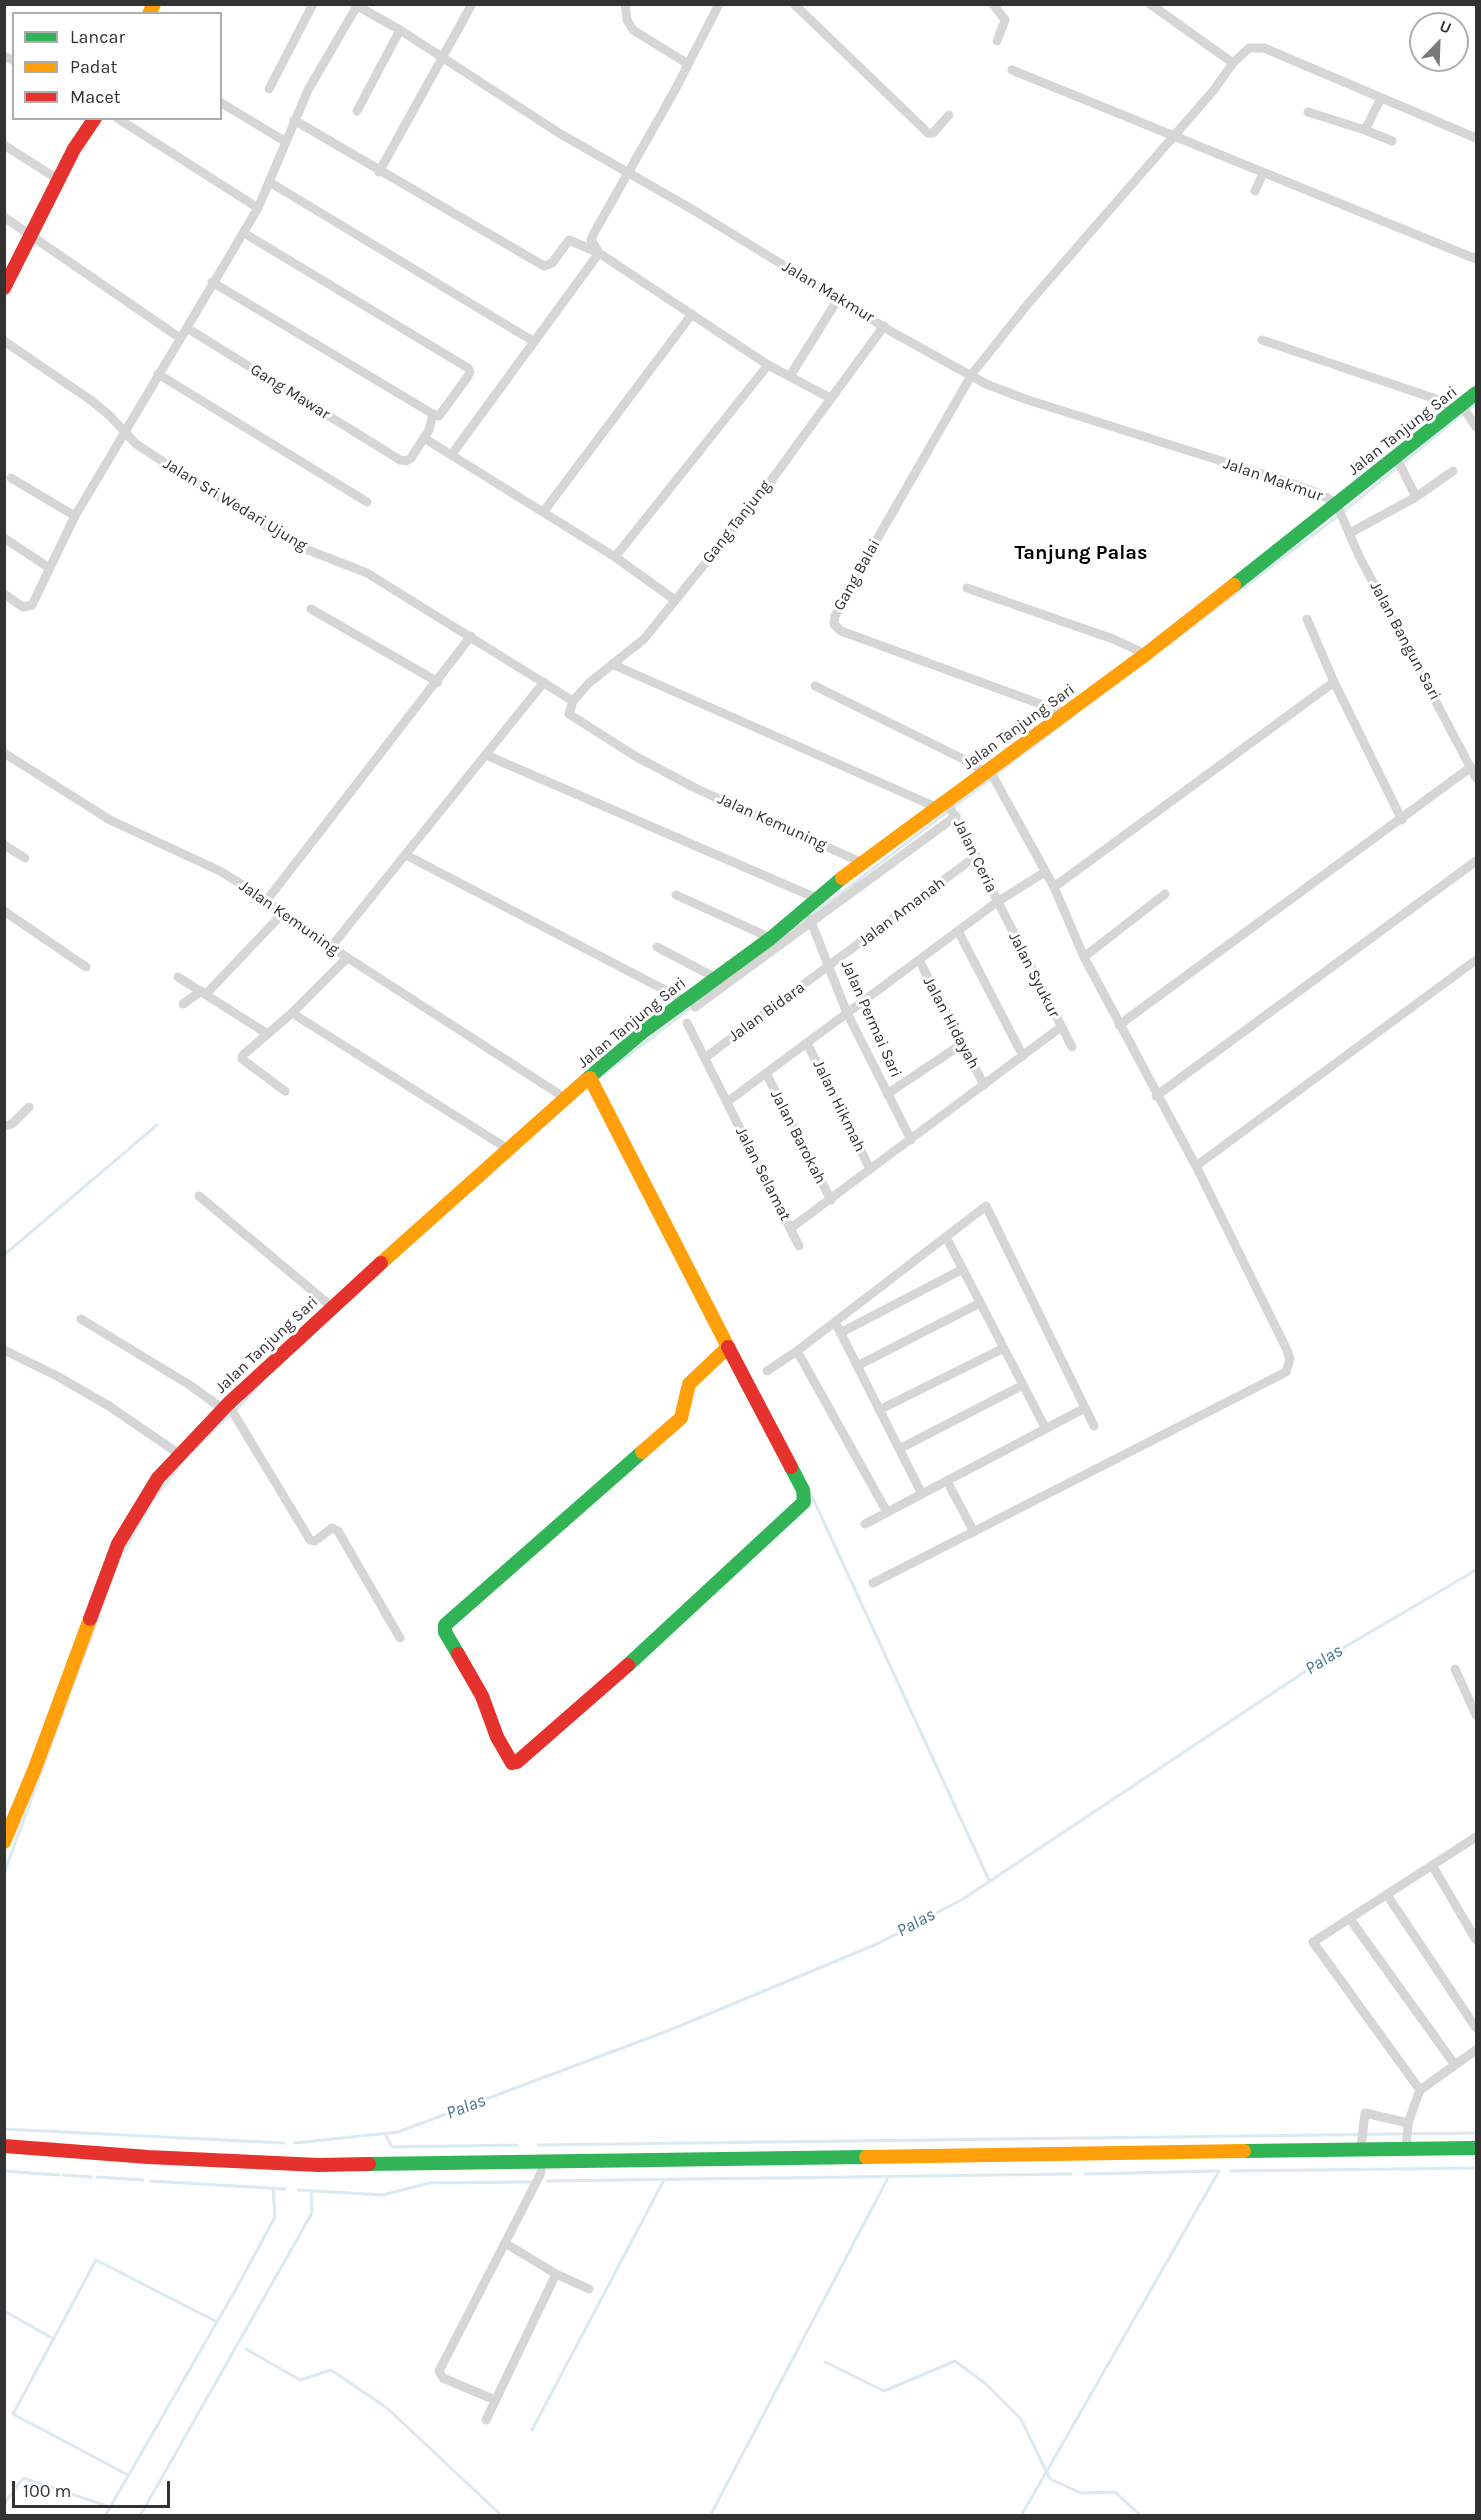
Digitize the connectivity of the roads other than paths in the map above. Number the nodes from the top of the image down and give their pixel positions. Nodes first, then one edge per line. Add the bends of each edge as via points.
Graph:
1 (313, 4) edge
2 (472, 4) edge
3 (625, 4) edge
4 (719, 4) edge
5 (794, 4) edge
6 (993, 4) edge
7 (1150, 4) edge
8 (356, 5) edge
9 (400, 30) junction
10 (997, 41) dead end
11 (443, 59) junction
12 (1233, 63) junction
13 (688, 64) junction
14 (1012, 70) dead end
15 (269, 89) dead end
16 (1381, 98) junction
17 (222, 103) edge
18 (357, 111) dead end
19 (1308, 112) dead end
20 (949, 115) dead end
21 (94, 120) edge
22 (120, 120) edge
23 (294, 120) junction
24 (1365, 130) junction
25 (1172, 137) junction
26 (1476, 138) edge
27 (1392, 141) dead end
28 (286, 142) junction
29 (4, 145) edge
30 (379, 171) junction
31 (629, 172) junction
32 (1263, 172) junction
33 (59, 180) junction
34 (271, 183) junction
35 (1255, 191) dead end
36 (258, 208) junction
37 (4, 217) edge
38 (244, 232) junction
39 (31, 235) junction
40 (599, 253) junction
41 (1476, 259) edge
42 (212, 282) junction
43 (4, 288) edge
44 (838, 299) junction
45 (692, 314) junction
46 (884, 326) junction
47 (187, 327) junction
48 (180, 338) junction
49 (1262, 340) dead end
50 (4, 341) edge
51 (533, 341) junction
52 (768, 365) junction
53 (158, 374) junction
54 (972, 374) junction
55 (790, 376) junction
56 (1476, 393) edge
57 (830, 398) junction
58 (1459, 408) junction
59 (434, 414) junction
60 (1476, 428) edge
61 (126, 432) junction
62 (424, 438) junction
63 (452, 454) junction
64 (1399, 463) junction
65 (1453, 471) dead end
66 (10, 478) dead end
67 (1416, 497) junction
68 (367, 502) dead end
69 (1340, 510) junction
70 (544, 511) junction
71 (75, 516) junction
72 (1350, 533) junction
73 (4, 538) edge
74 (615, 557) junction
75 (48, 567) junction
76 (967, 588) dead end
77 (4, 594) edge
78 (675, 600) junction
79 (311, 609) dead end
80 (1307, 619) dead end
81 (471, 636) junction
82 (1146, 654) junction
83 (614, 665) junction
84 (438, 682) junction
85 (544, 682) junction
86 (1334, 682) junction
87 (815, 686) dead end
88 (573, 701) junction
89 (1065, 714) junction
90 (4, 753) edge
91 (486, 755) junction
92 (1472, 767) junction
93 (988, 772) junction
94 (1476, 778) edge
95 (948, 808) junction
96 (1402, 820) junction
97 (4, 845) edge
98 (406, 855) junction
99 (976, 856) junction
100 (25, 858) dead end
101 (1476, 861) edge
102 (863, 863) junction
103 (1045, 872) junction
104 (1054, 887) junction
105 (1165, 894) dead end
106 (676, 896) dead end
107 (816, 898) junction
108 (267, 900) junction
109 (997, 902) junction
110 (4, 911) edge
111 (283, 914) junction
112 (808, 916) junction
113 (958, 931) junction
114 (771, 938) junction
115 (331, 947) junction
116 (657, 947) dead end
117 (1084, 957) junction
118 (347, 958) junction
119 (919, 960) junction
120 (1476, 960) edge
121 (86, 967) dead end
122 (829, 967) junction
123 (178, 977) dead end
124 (715, 984) junction
125 (203, 992) junction
126 (183, 1004) dead end
127 (689, 1004) junction
128 (292, 1013) junction
129 (847, 1014) junction
130 (687, 1023) dead end
131 (1119, 1025) junction
132 (1061, 1027) junction
133 (266, 1033) junction
134 (807, 1043) junction
135 (962, 1044) junction
136 (1071, 1047) dead end
137 (1023, 1056) junction
138 (706, 1057) junction
139 (766, 1073) junction
140 (592, 1082) junction
141 (984, 1085) junction
142 (285, 1091) dead end
143 (887, 1094) junction
144 (1156, 1096) junction
145 (565, 1098) junction
146 (727, 1102) junction
147 (29, 1107) dead end
148 (4, 1126) edge
149 (911, 1140) junction
150 (508, 1149) junction
151 (1196, 1166) junction
152 (870, 1170) junction
153 (199, 1196) dead end
154 (831, 1200) junction
155 (790, 1228) junction
156 (946, 1237) junction
157 (799, 1246) dead end
158 (963, 1269) junction
159 (980, 1303) junction
160 (332, 1307) junction
161 (81, 1319) dead end
162 (835, 1322) junction
163 (840, 1333) junction
164 (728, 1347) junction
165 (1004, 1348) junction
166 (4, 1350) edge
167 (797, 1351) junction
168 (857, 1366) junction
169 (767, 1371) dead end
170 (1023, 1385) junction
171 (226, 1406) junction
172 (1086, 1408) junction
173 (879, 1410) junction
174 (1094, 1426) dead end
175 (1046, 1429) junction
176 (899, 1449) junction
177 (179, 1454) junction
178 (947, 1481) junction
179 (922, 1494) junction
180 (887, 1512) junction
181 (865, 1524) dead end
182 (974, 1532) junction
183 (873, 1583) dead end
184 (400, 1638) dead end
185 (1455, 1669) dead end
186 (1476, 1715) edge
187 (1476, 1837) edge
188 (4, 1842) edge
189 (1432, 1865) junction
190 (1386, 1895) junction
191 (1350, 1919) junction
192 (1476, 1940) edge
193 (1476, 2028) edge
194 (1476, 2050) edge
195 (1455, 2065) junction
196 (1420, 2090) junction
197 (1408, 2123) junction
198 (4, 2146) edge
199 (1361, 2148) junction
200 (1476, 2148) edge
201 (1406, 2149) junction
202 (543, 2162) junction
203 (505, 2243) junction
204 (556, 2274) junction
205 (589, 2289) dead end
206 (495, 2400) junction
207 (486, 2420) dead end

1 - 15 street
2 - 11 street
3 - 13 street via 633,30
4 - 13 street
5 - 20 street via 928,133 933,133
6 - 10 street via 1005,21
7 - 12 street
8 - 9 street, Jalan Makmur
8 - 23 street
9 - 11 street, Jalan Makmur
9 - 18 street
11 - 30 street
11 - 31 street, Jalan Makmur
12 - 16 street via 1248,48 1257,46
12 - 25 street
13 - 31 street
14 - 25 street
16 - 24 street
16 - 26 street
17 - 28 street
19 - 24 street
21 - 33 street
22 - 36 street
23 - 28 street
23 - 30 street
24 - 27 street
25 - 32 street
25 - 54 street
28 - 34 street
29 - 33 street
30 - 40 street via 544,266 552,263 570,240
31 - 40 street via 591,240
31 - 44 street, Jalan Makmur
32 - 35 street
32 - 41 street
33 - 39 street
34 - 36 street
34 - 51 street
36 - 38 street
37 - 39 street
38 - 42 street
38 - 59 street via 468,368 466,379 439,416
39 - 43 street
39 - 48 street
40 - 45 street
40 - 51 street
42 - 47 street
42 - 59 street
44 - 46 street, Jalan Makmur
44 - 55 street
45 - 52 street
45 - 70 street
46 - 54 street, Jalan Makmur
46 - 57 street, Gang Tanjung
47 - 48 street
47 - 62 street, Gang Mawar via 393,457 409,459
48 - 53 street
49 - 58 street
50 - 61 street, Jalan Sri Wedari Ujung via 92,401
51 - 63 street
52 - 55 street
52 - 74 street
53 - 61 street
53 - 68 street
54 - 69 street, Jalan Makmur via 1005,392 1291,483 1318,493
54 - 89 street, Gang Balai via 897,503 834,624 838,630
55 - 57 street
56 - 58 street, Jalan Tanjung Sari
57 - 78 street, Gang Tanjung via 762,494
58 - 60 street
58 - 64 street, Jalan Tanjung Sari
59 - 62 street
61 - 71 street
61 - 81 street, Jalan Sri Wedari Ujung via 136,444 298,546 351,565
62 - 63 street
63 - 70 street
64 - 67 street
64 - 69 street, Jalan Tanjung Sari
65 - 67 street
66 - 71 street
67 - 72 street
69 - 72 street, Jalan Bangun Sari
69 - 82 street, Jalan Tanjung Sari
70 - 74 street
71 - 75 street
72 - 92 street, Jalan Bangun Sari
73 - 75 street
74 - 78 street
75 - 77 street via 29,607
76 - 82 street
78 - 83 street, Gang Tanjung via 644,639
79 - 84 street
80 - 86 street
81 - 84 street
81 - 85 street, Jalan Sri Wedari Ujung
82 - 89 street, Jalan Tanjung Sari
83 - 88 street, Gang Tanjung
83 - 95 street
84 - 108 street
85 - 88 street, Jalan Sri Wedari Ujung
85 - 91 street
86 - 96 street
86 - 104 street
87 - 93 street
88 - 102 street, Jalan Kemuning via 568,714 635,756 697,789
89 - 93 street, Jalan Tanjung Sari
90 - 108 street, Jalan Kemuning via 110,820 220,871
91 - 98 street
91 - 107 street
92 - 94 street, Jalan Bangun Sari
92 - 96 street
93 - 95 street, Jalan Tanjung Sari
93 - 103 street
95 - 99 street, Jalan Ceria
95 - 102 street, Jalan Tanjung Sari
95 - 112 street
96 - 131 street
97 - 100 street
98 - 115 street
98 - 127 street
99 - 109 street, Jalan Ceria
99 - 122 street, Jalan Amanah
101 - 144 street
102 - 107 street, Jalan Tanjung Sari
103 - 104 street
103 - 109 street
104 - 117 street
105 - 117 street
106 - 114 street
107 - 112 street, Jalan Tanjung Sari
108 - 111 street, Jalan Kemuning
109 - 113 street
109 - 132 street, Jalan Syukur
110 - 121 street
111 - 115 street, Jalan Kemuning
111 - 125 street
112 - 114 street, Jalan Tanjung Sari
112 - 122 street, Jalan Permai Sari
112 - 124 street
113 - 119 street
113 - 137 street
114 - 124 street, Jalan Tanjung Sari
115 - 118 street, Jalan Kemuning
116 - 124 street
117 - 131 street
118 - 128 street
118 - 145 street, Jalan Kemuning
119 - 129 street
119 - 135 street, Jalan Hidayah
120 - 151 street
122 - 129 street, Jalan Permai Sari
122 - 138 street, Jalan Bidara
123 - 125 street
124 - 127 street, Jalan Tanjung Sari
125 - 126 street
125 - 133 street
127 - 140 street, Jalan Tanjung Sari
128 - 133 street
128 - 150 street
129 - 134 street
129 - 143 street, Jalan Permai Sari
130 - 138 street, Jalan Selamat
131 - 144 street
132 - 136 street, Jalan Syukur
132 - 137 street
133 - 142 street via 242,1059
134 - 139 street
134 - 152 street, Jalan Hikmah
135 - 141 street, Jalan Hidayah
135 - 143 street
137 - 141 street
138 - 146 street, Jalan Selamat
139 - 146 street
139 - 154 street, Jalan Barokah
140 - 145 street, Jalan Tanjung Sari
140 - 164 street
141 - 149 street
143 - 149 street, Jalan Permai Sari
144 - 151 street
145 - 150 street, Jalan Tanjung Sari
146 - 155 street, Jalan Selamat
147 - 148 street via 12,1124
149 - 152 street
150 - 160 street, Jalan Tanjung Sari
151 - 182 street via 1287,1350 1290,1359 1286,1372
152 - 154 street
153 - 160 street
154 - 155 street
155 - 157 street, Jalan Selamat
156 - 158 street
156 - 162 street
156 - 172 street via 986,1206
158 - 159 street
158 - 163 street
159 - 165 street
159 - 168 street
160 - 171 street, Jalan Tanjung Sari
161 - 171 street
162 - 163 street
162 - 167 street
163 - 168 street
164 - 164 street via 803,1490 804,1502 655,1641 512,1763 497,1737 482,1696 445,1632 445,1625 681,1418 689,1384
165 - 170 street
165 - 173 street
166 - 177 street via 109,1406
167 - 169 street
167 - 180 street
168 - 173 street
170 - 175 street
170 - 176 street
171 - 177 street, Jalan Tanjung Sari
171 - 184 street via 310,1540 315,1541 332,1528 338,1531
172 - 174 street
172 - 175 street
173 - 176 street
175 - 178 street
176 - 179 street
177 - 188 street, Jalan Tanjung Sari via 158,1478 118,1544
178 - 179 street
178 - 182 street
179 - 180 street
180 - 181 street
182 - 183 street
185 - 186 street
187 - 189 street
189 - 190 street
189 - 192 street
190 - 191 street
190 - 193 street
191 - 195 street
191 - 196 street via 1313,1942
194 - 195 street
195 - 196 street
196 - 197 street
197 - 199 street via 1365,2113
197 - 201 street
198 - 202 street via 318,2165
199 - 201 street
199 - 202 street
200 - 201 street
202 - 203 street
203 - 204 street
203 - 206 street via 439,2370 443,2378
204 - 205 street
204 - 206 street
206 - 207 street

